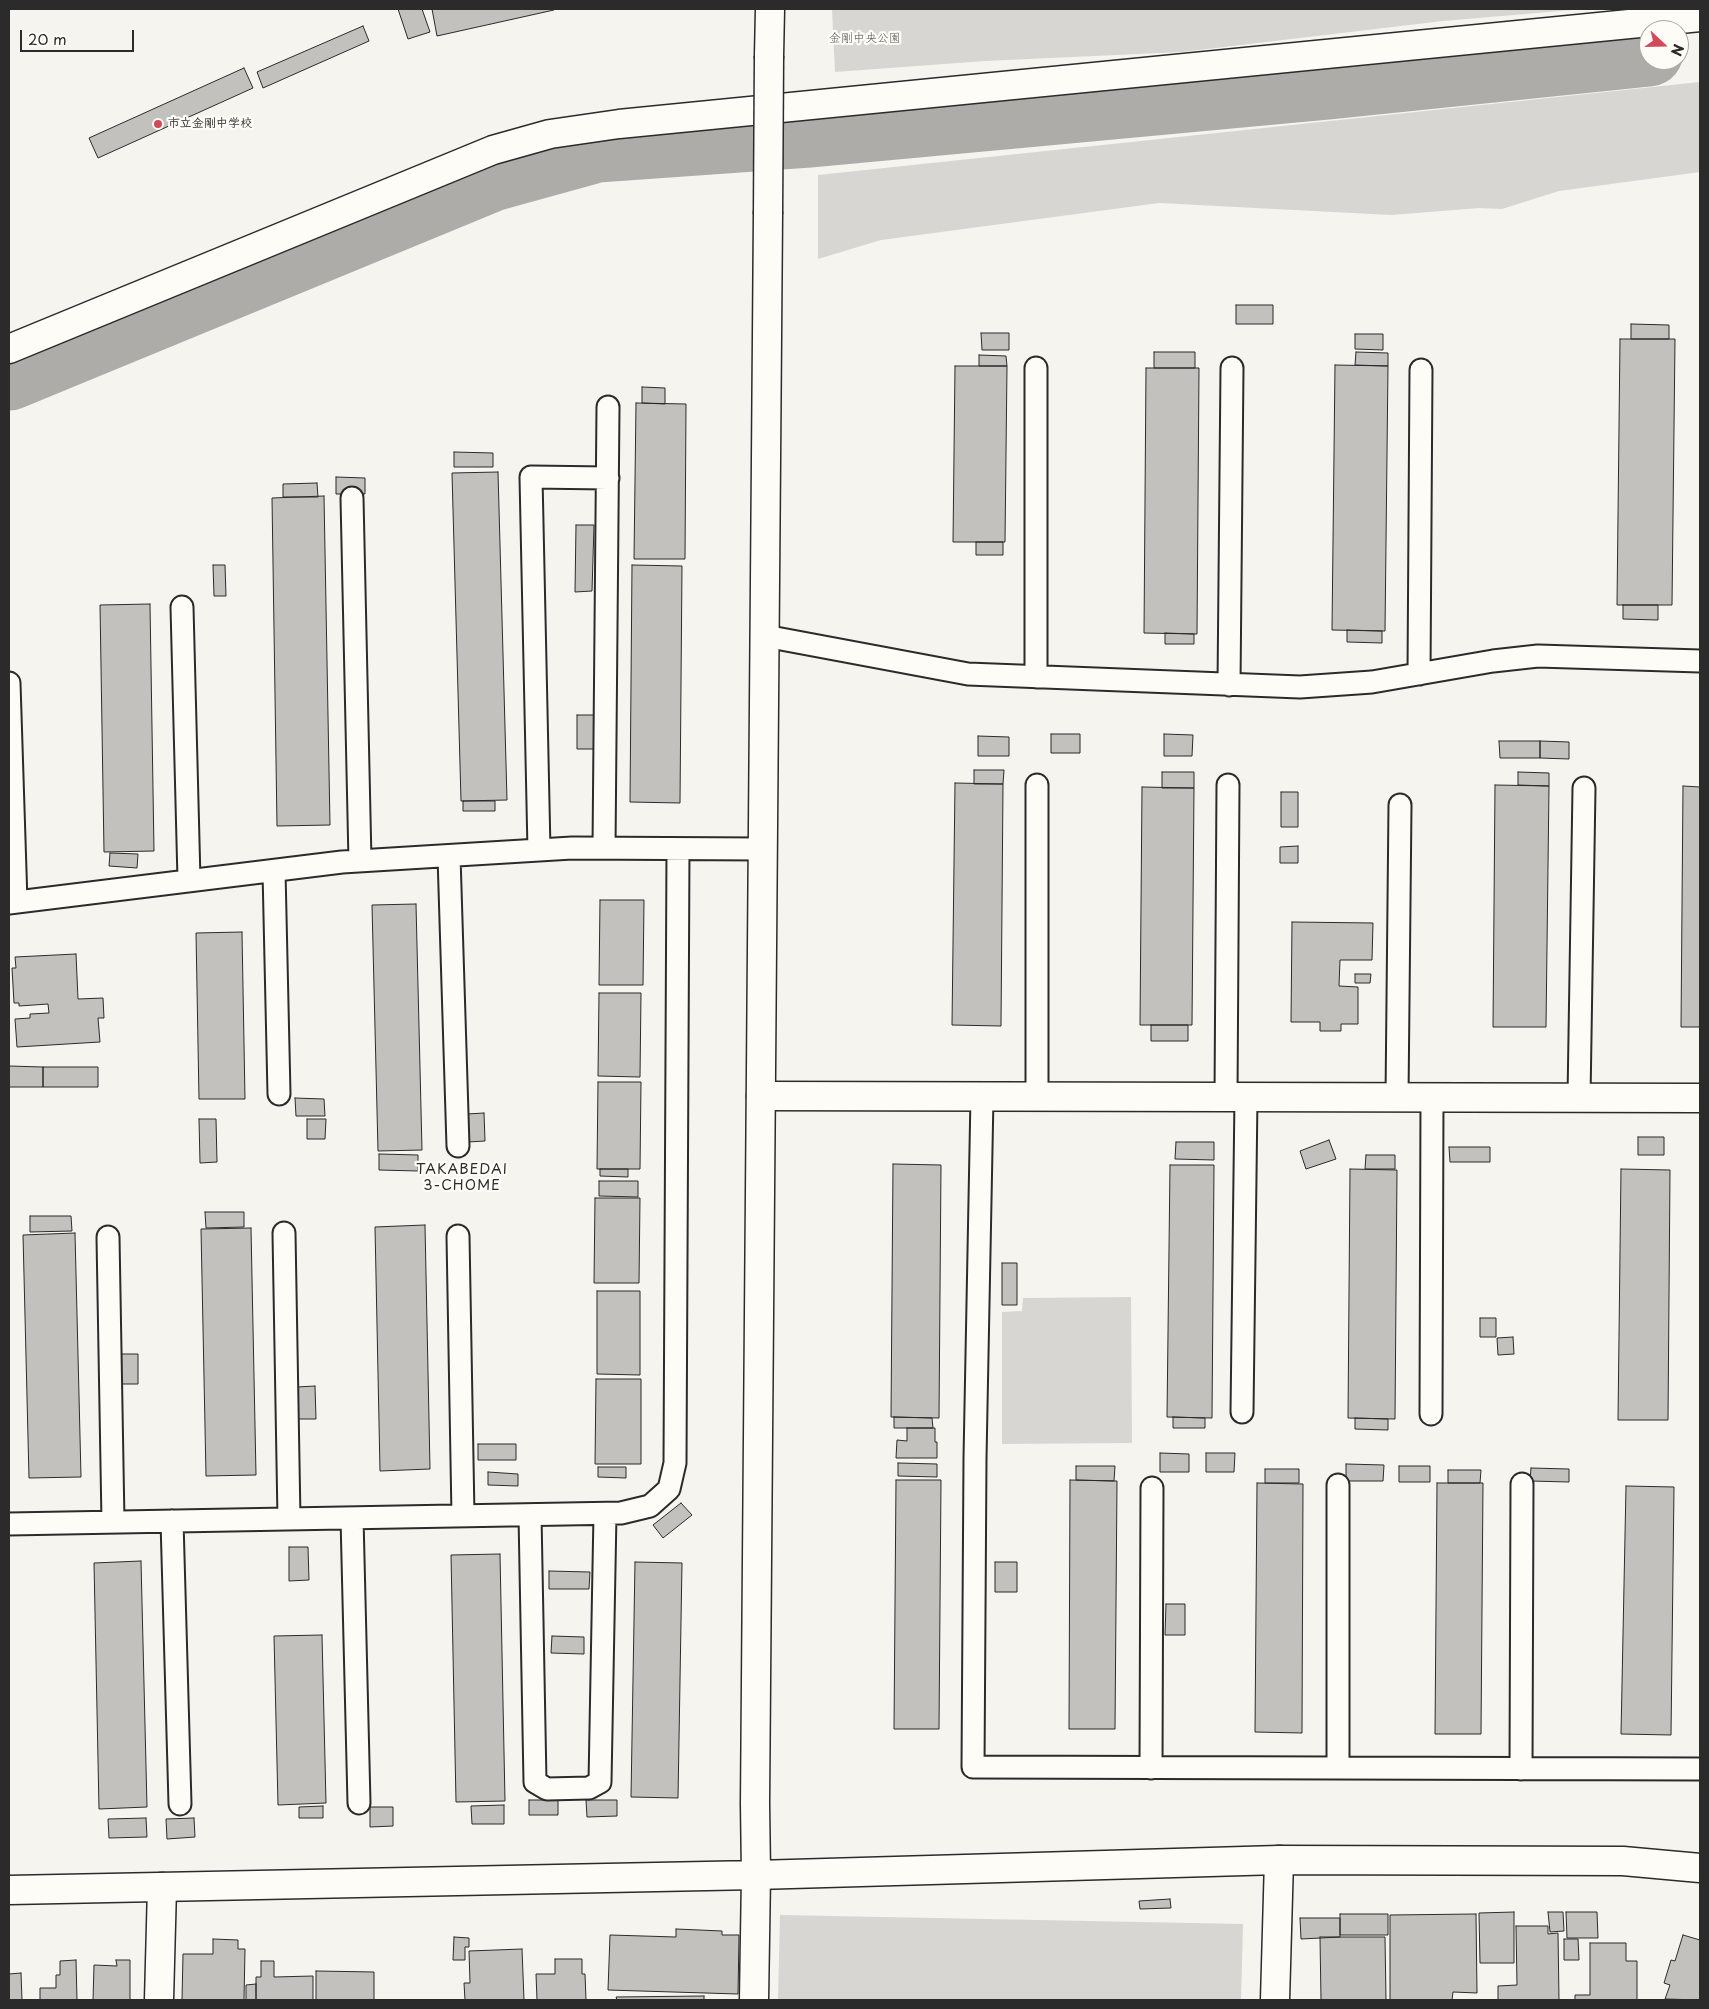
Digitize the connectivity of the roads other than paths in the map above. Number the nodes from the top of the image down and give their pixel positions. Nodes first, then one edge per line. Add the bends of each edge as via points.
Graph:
1 (770, 9) edge
2 (1700, 17) edge
3 (9, 348) edge
4 (1036, 368) dead end
5 (1232, 368) dead end
6 (1421, 370) dead end
7 (608, 407) dead end
8 (608, 478) junction
9 (352, 498) dead end
10 (182, 607) dead end
11 (765, 636) junction
12 (1700, 661) edge
13 (1419, 674) junction
14 (1036, 677) junction
15 (9, 683) edge
16 (1229, 685) junction
17 (1037, 785) dead end
18 (1228, 785) dead end
19 (1584, 788) dead end
20 (1400, 805) dead end
21 (604, 848) junction
22 (678, 849) junction
23 (764, 849) junction
24 (539, 850) junction
25 (449, 856) junction
26 (360, 861) junction
27 (274, 870) junction
28 (189, 880) junction
29 (12, 902) edge
30 (279, 1094) dead end
31 (761, 1096) junction
32 (982, 1096) junction
33 (1037, 1097) junction
34 (1236, 1097) junction
35 (1397, 1097) junction
36 (1432, 1097) junction
37 (1579, 1098) junction
38 (1700, 1098) edge
39 (458, 1146) dead end
40 (284, 1233) dead end
41 (458, 1236) dead end
42 (108, 1238) dead end
43 (1242, 1412) dead end
44 (1431, 1414) dead end
45 (1522, 1484) dead end
46 (1338, 1485) dead end
47 (1152, 1488) dead end
48 (605, 1514) junction
49 (530, 1515) junction
50 (463, 1516) junction
51 (352, 1518) junction
52 (289, 1519) junction
53 (172, 1521) junction
54 (113, 1522) junction
55 (9, 1524) edge
56 (1151, 1768) junction
57 (1338, 1768) junction
58 (1521, 1769) junction
59 (1700, 1769) edge
60 (359, 1803) dead end
61 (180, 1804) dead end
62 (1278, 1860) junction
63 (1700, 1868) edge
64 (756, 1875) junction
65 (162, 1887) junction
66 (9, 1890) edge
67 (159, 2000) edge
68 (754, 2000) edge
69 (1275, 2000) edge

1 - 11 street, bridge
2 - 3 street via 619,124 550,134 493,150
4 - 14 lane
5 - 16 lane
6 - 13 lane
7 - 8 lane
8 - 21 lane
8 - 24 lane via 531,477
9 - 26 lane
10 - 28 lane
11 - 14 lane via 968,674
11 - 23 street
12 - 13 lane via 1538,656
13 - 16 lane via 1372,682 1300,687
14 - 16 lane
15 - 29 lane
17 - 33 lane
18 - 34 lane
19 - 37 lane
20 - 35 lane
21 - 22 lane
21 - 24 lane
22 - 23 lane
22 - 48 lane via 675,1464 668,1489 650,1506
23 - 31 street
24 - 25 lane
25 - 26 lane
25 - 39 lane
26 - 27 lane
27 - 28 lane
27 - 30 lane
28 - 29 lane
31 - 32 street
31 - 64 street
32 - 33 street
32 - 56 lane via 973,1767
33 - 34 street
34 - 35 street
34 - 43 lane
35 - 36 street
36 - 37 street
36 - 44 lane
37 - 38 street
40 - 52 lane
41 - 50 lane
42 - 54 lane
45 - 58 lane
46 - 57 lane
47 - 56 lane
48 - 49 lane
48 - 49 lane via 600,1782 589,1788 547,1790 535,1782
49 - 50 lane
50 - 51 lane
51 - 52 lane
51 - 60 lane
52 - 53 lane
53 - 54 lane
53 - 61 lane
54 - 55 lane
56 - 57 lane
57 - 58 lane
58 - 59 lane
62 - 63 street via 1623,1861
62 - 64 street
62 - 69 street
64 - 65 street
64 - 68 street
65 - 66 street
65 - 67 street

